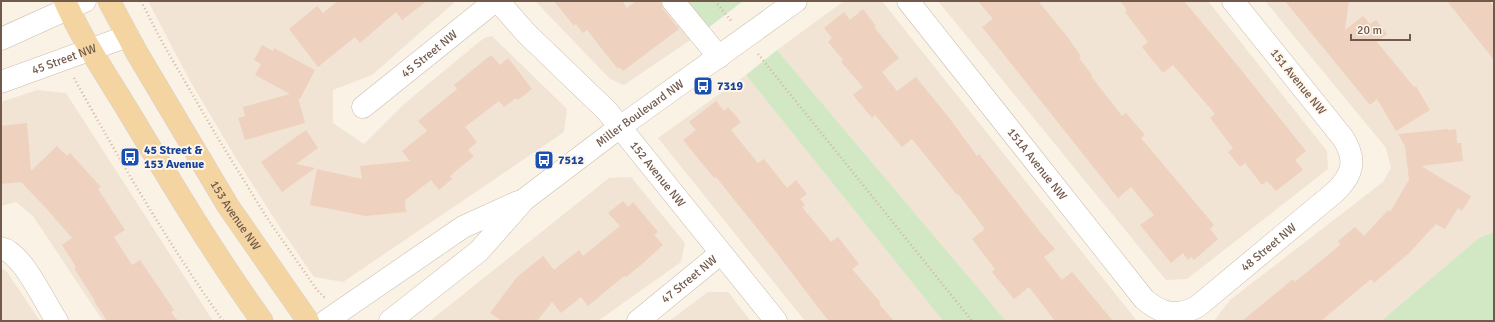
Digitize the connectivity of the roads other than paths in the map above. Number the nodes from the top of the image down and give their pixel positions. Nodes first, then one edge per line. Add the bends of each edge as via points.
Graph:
1 (109, 1) edge
2 (496, 1) edge
3 (673, 1) edge
4 (796, 1) edge
5 (908, 1) edge
6 (1232, 1) edge
7 (73, 4) edge
8 (128, 36) junction
9 (1, 39) edge
10 (91, 49) junction
11 (719, 57) junction
12 (1, 82) edge
13 (363, 107) dead end
14 (620, 127) junction
15 (1351, 168) joint
16 (524, 199) junction
17 (3, 248) edge
18 (721, 253) junction
19 (1176, 314) joint
20 (332, 316) edge
21 (57, 321) edge
22 (262, 321) edge
23 (308, 321) edge
24 (390, 321) edge
25 (638, 321) edge
26 (776, 321) edge

1 - 8 main road, 153 Avenue NW
2 - 13 street, 45 Street NW
2 - 14 street, 152 Avenue NW
3 - 11 street
4 - 11 street, Miller Boulevard NW
5 - 19 street, 151A Avenue NW via 1144,299 1162,311
6 - 15 street, 151 Avenue NW via 1343,138 1352,159
7 - 9 street
7 - 10 main road
8 - 10 street, 45 Street NW
8 - 23 main road, 153 Avenue NW via 228,206
10 - 12 street, 45 Street NW
10 - 22 main road via 192,219
11 - 14 street, Miller Boulevard NW
14 - 16 street, Miller Boulevard NW
14 - 18 street, 152 Avenue NW
15 - 19 street, 48 Street NW via 1345,182 1329,197 1198,306
16 - 20 street, Miller Boulevard NW via 463,227
16 - 24 street, Miller Boulevard NW via 479,251
17 - 21 street via 16,256
18 - 25 street, 47 Street NW
18 - 26 street, 152 Avenue NW

